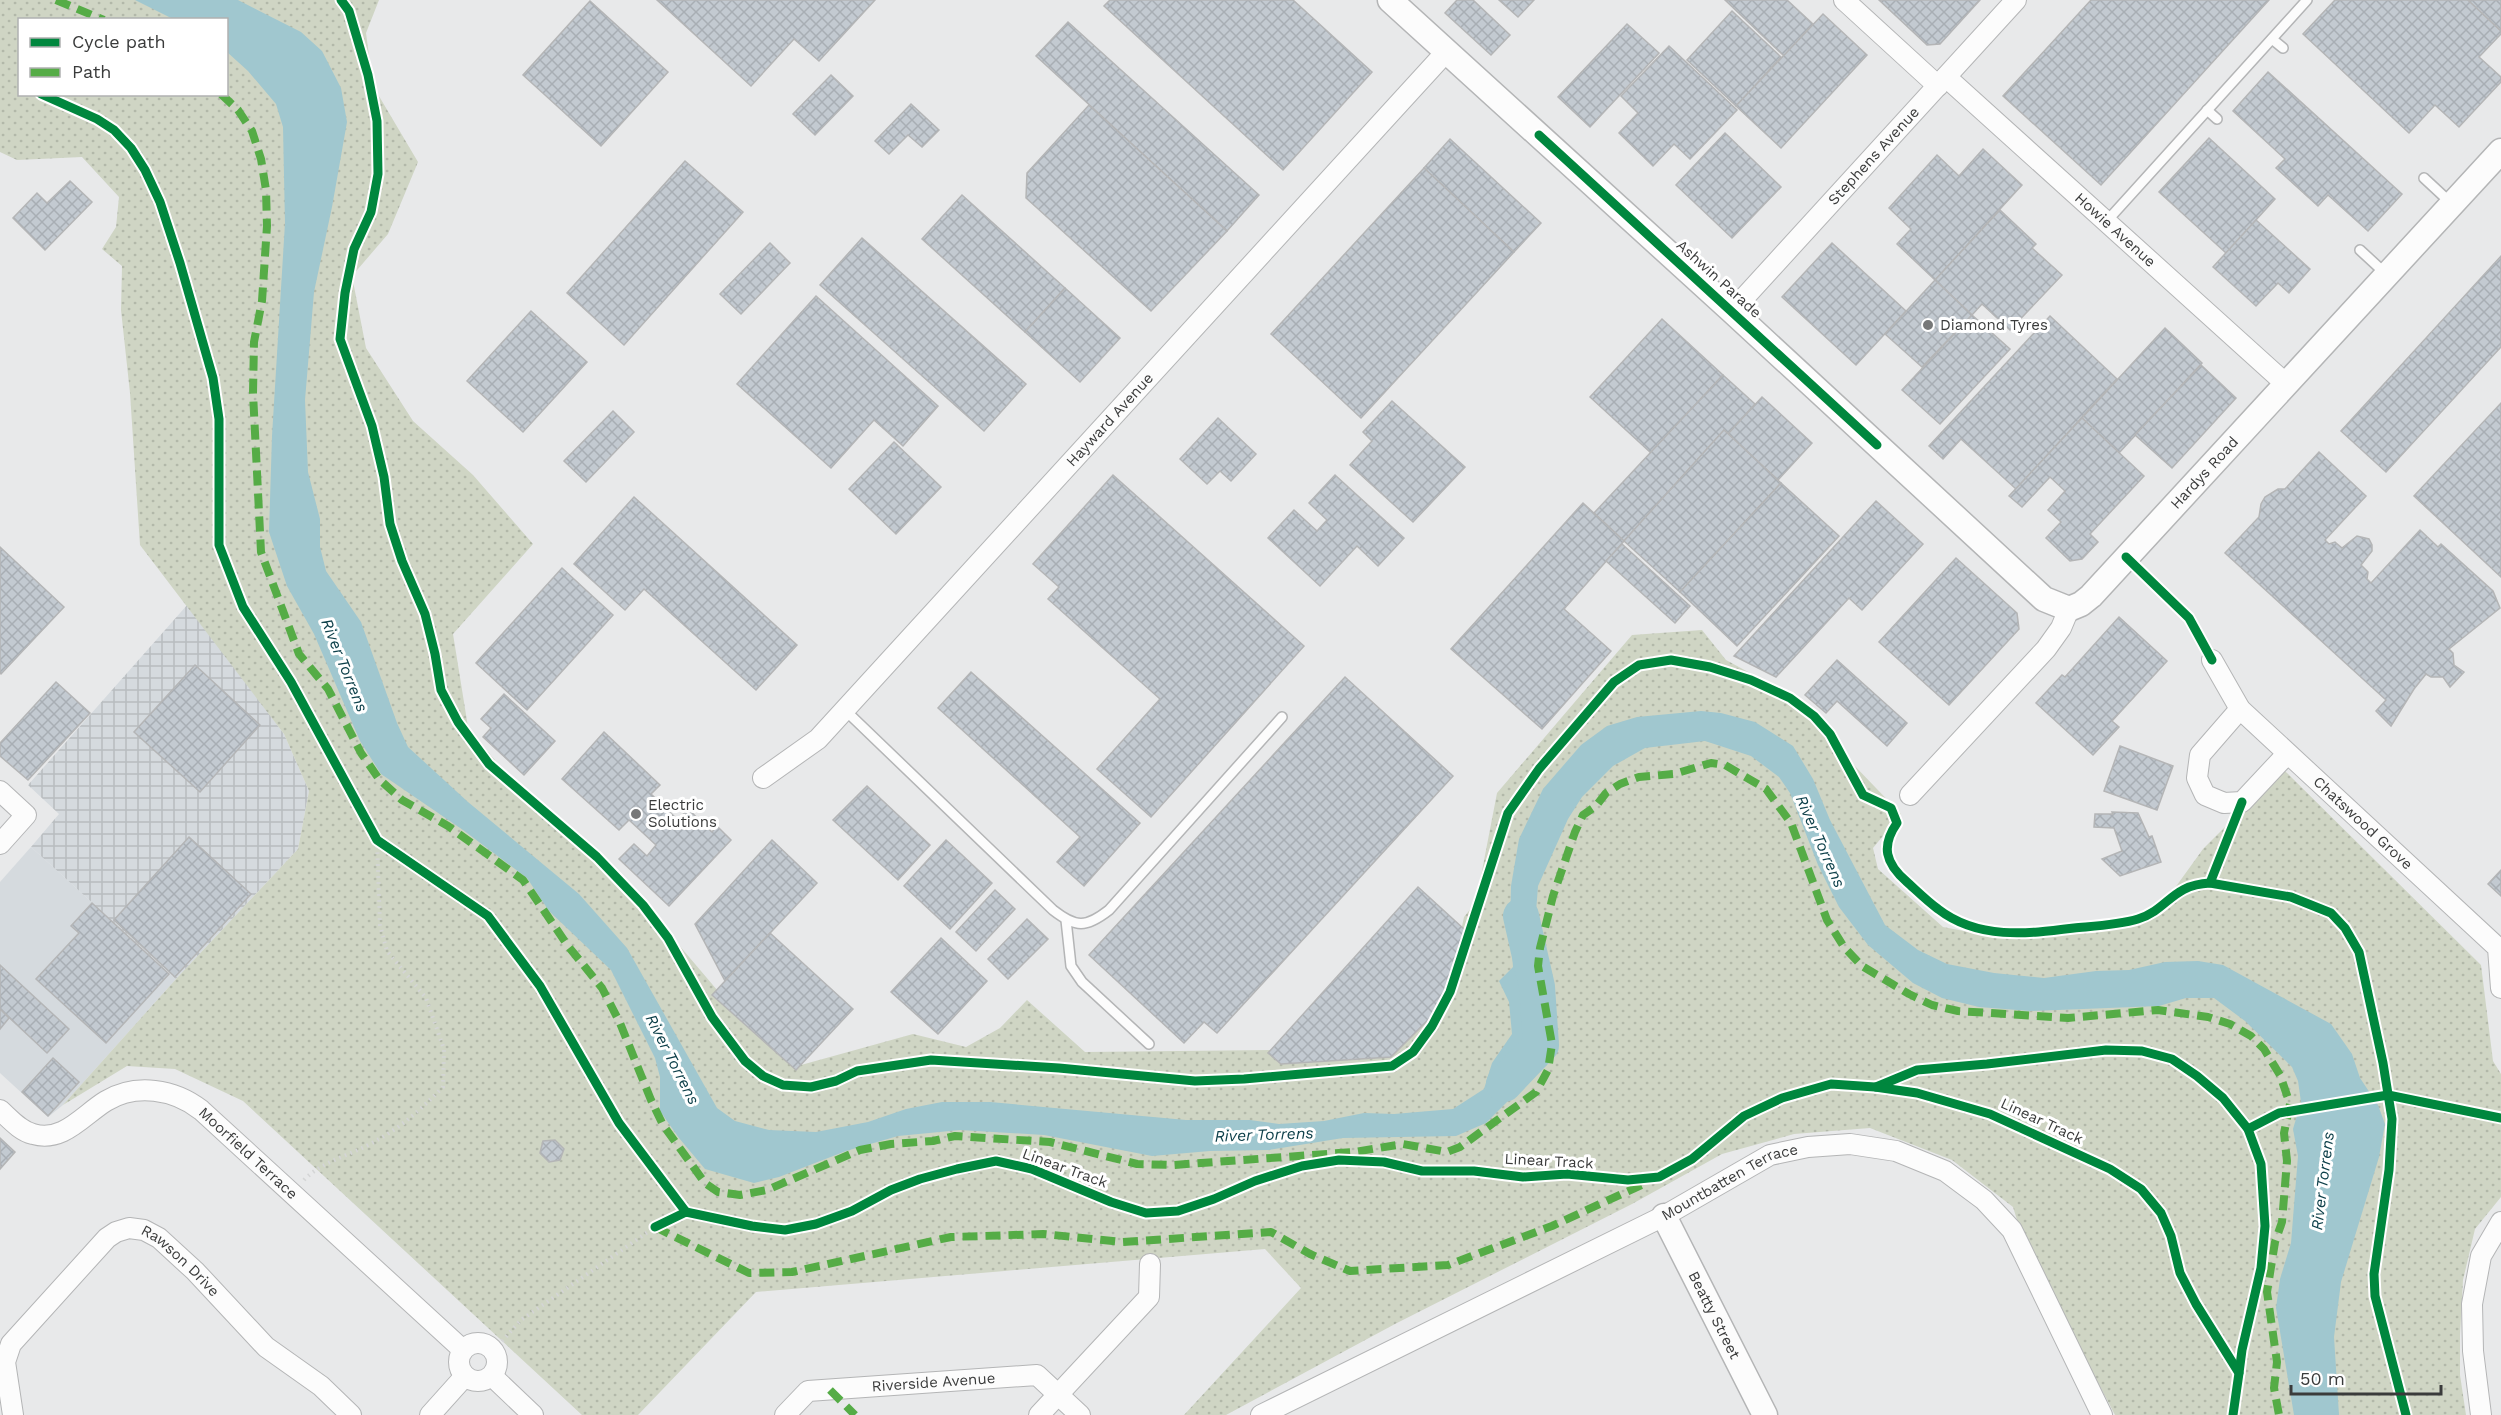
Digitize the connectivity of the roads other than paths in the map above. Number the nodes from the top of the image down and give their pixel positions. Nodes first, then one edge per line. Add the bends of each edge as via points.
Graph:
1 (1391, 0) edge
2 (1844, 0) edge
3 (2016, 0) edge
4 (2307, 0) edge
5 (2272, 39) junction
6 (2283, 48) dead end
7 (1446, 51) junction
8 (1942, 81) junction
9 (2207, 110) junction
10 (2217, 119) dead end
11 (2501, 151) edge
12 (2424, 178) dead end
13 (2452, 204) junction
14 (2106, 222) junction
15 (2361, 250) dead end
16 (2386, 274) junction
17 (1732, 311) junction
18 (2285, 383) junction
19 (2069, 609) junction
20 (2212, 660) dead end
21 (845, 710) junction
22 (2240, 710) junction
23 (1282, 717) dead end
24 (2287, 754) junction
25 (764, 778) dead end
26 (0, 791) edge
27 (1910, 795) dead end
28 (0, 844) edge
29 (1066, 920) junction
30 (2501, 988) edge
31 (1149, 1044) dead end
32 (0, 1110) edge
33 (1664, 1216) junction
34 (2501, 1222) edge
35 (1150, 1264) dead end
36 (463, 1350) junction
37 (465, 1376) junction
38 (492, 1376) junction
39 (1058, 1395) junction
40 (13, 1415) edge
41 (351, 1415) edge
42 (430, 1415) edge
43 (533, 1415) edge
44 (785, 1415) edge
45 (1039, 1415) edge
46 (1080, 1415) edge
47 (1261, 1415) edge
48 (1765, 1415) edge
49 (2102, 1415) edge
50 (2481, 1415) edge

1 - 7 street, Ashwin Parade
2 - 8 street, Howie Avenue
3 - 8 street, Stephens Avenue
4 - 5 lane
5 - 6 lane
5 - 9 lane
7 - 17 street, Ashwin Parade
7 - 21 street, Hayward Avenue
8 - 14 street, Howie Avenue
8 - 17 street, Stephens Avenue
9 - 10 lane
9 - 14 lane
11 - 13 street, Hardys Road
12 - 13 lane
13 - 16 street, Hardys Road
14 - 18 street, Howie Avenue
15 - 16 lane
16 - 18 street, Hardys Road
17 - 19 street, Ashwin Parade via 2044,599
18 - 19 street, Hardys Road via 2091,596
19 - 27 street via 2046,649
20 - 22 street, Chatswood Grove
21 - 25 street, Hayward Avenue via 818,739
21 - 29 lane
22 - 24 street, Chatswood Grove
22 - 24 street via 2200,755 2196,778 2205,795 2224,803 2242,802
23 - 29 lane via 1109,910 1081,925
24 - 30 street, Chatswood Grove via 2498,948
26 - 28 street via 26,815
29 - 31 lane via 1071,966 1082,982
32 - 36 street, Moorfield Terrace via 27,1132 49,1136 118,1095 147,1090 184,1098
33 - 47 street, Mountbatten Terrace
33 - 48 street, Beatty Street
33 - 49 street, Mountbatten Terrace via 1770,1155 1808,1148 1850,1144 1896,1151 1945,1171 1984,1200 2012,1230
34 - 50 street via 2481,1256 2472,1304
35 - 39 street via 1149,1297
36 - 37 street via 459,1363
36 - 38 street via 478,1342 494,1350 498,1364
37 - 38 street via 478,1382
37 - 42 street
38 - 43 street
39 - 44 street, Riverside Avenue via 1037,1376 808,1391
39 - 45 street
39 - 46 street, Riverside Avenue
40 - 41 street, Rawson Drive via 5,1362 11,1344 107,1238 129,1228 159,1238 266,1347 321,1386

